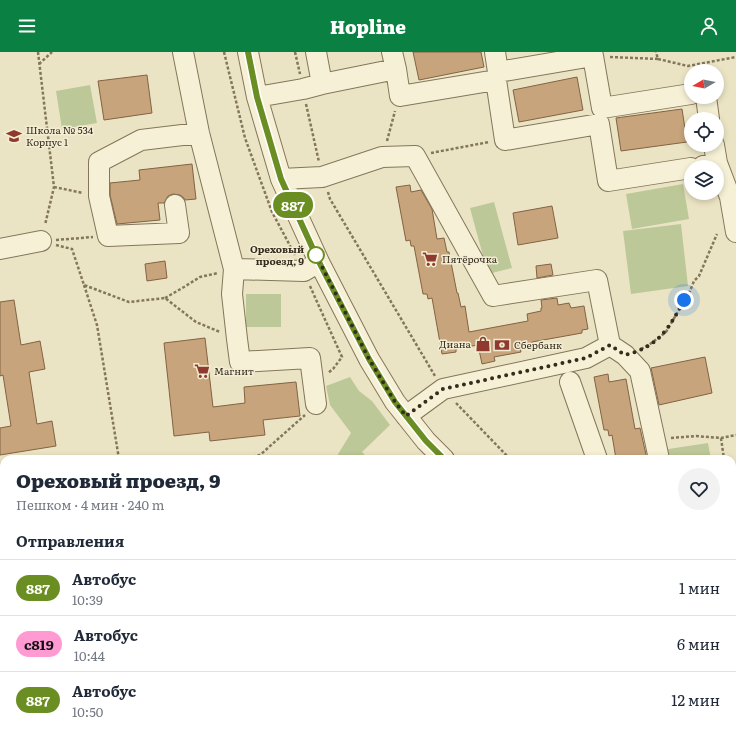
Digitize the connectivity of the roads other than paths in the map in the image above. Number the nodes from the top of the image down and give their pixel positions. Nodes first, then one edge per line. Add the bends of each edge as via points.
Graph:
1 (183, 52) edge
2 (248, 52) edge
3 (316, 52) edge
4 (495, 52) edge
5 (394, 60) edge
6 (312, 87) junction
7 (684, 95) edge
8 (257, 97) junction
9 (198, 133) junction
10 (715, 154) edge
11 (706, 160) edge
12 (684, 169) edge
13 (281, 179) junction
14 (733, 197) edge
15 (174, 205) dead end
16 (727, 233) edge
17 (42, 241) road end
18 (0, 249) edge
19 (319, 262) junction
20 (234, 270) junction
21 (617, 350) junction
22 (570, 382) dead end
23 (315, 396) road end
24 (406, 416) junction
25 (656, 450) edge
26 (440, 455) edge
27 (596, 455) edge

1 - 9 street
2 - 8 street
3 - 6 street
4 - 7 street via 498,72 593,56 602,108
5 - 6 street
5 - 12 street via 400,96 496,80 505,140 599,124 608,181
6 - 8 street
8 - 13 street
9 - 15 street via 141,140 99,162 99,196 108,236 179,233
9 - 20 street
10 - 11 street
10 - 14 street
13 - 19 street
13 - 21 street via 322,177 382,157 415,156 493,296 597,280
14 - 16 street
17 - 18 street
19 - 20 street via 304,270
19 - 24 street via 369,359
20 - 23 street via 232,294 240,362 310,358
21 - 24 street via 443,389
21 - 25 street via 640,371
22 - 27 street
24 - 26 street

